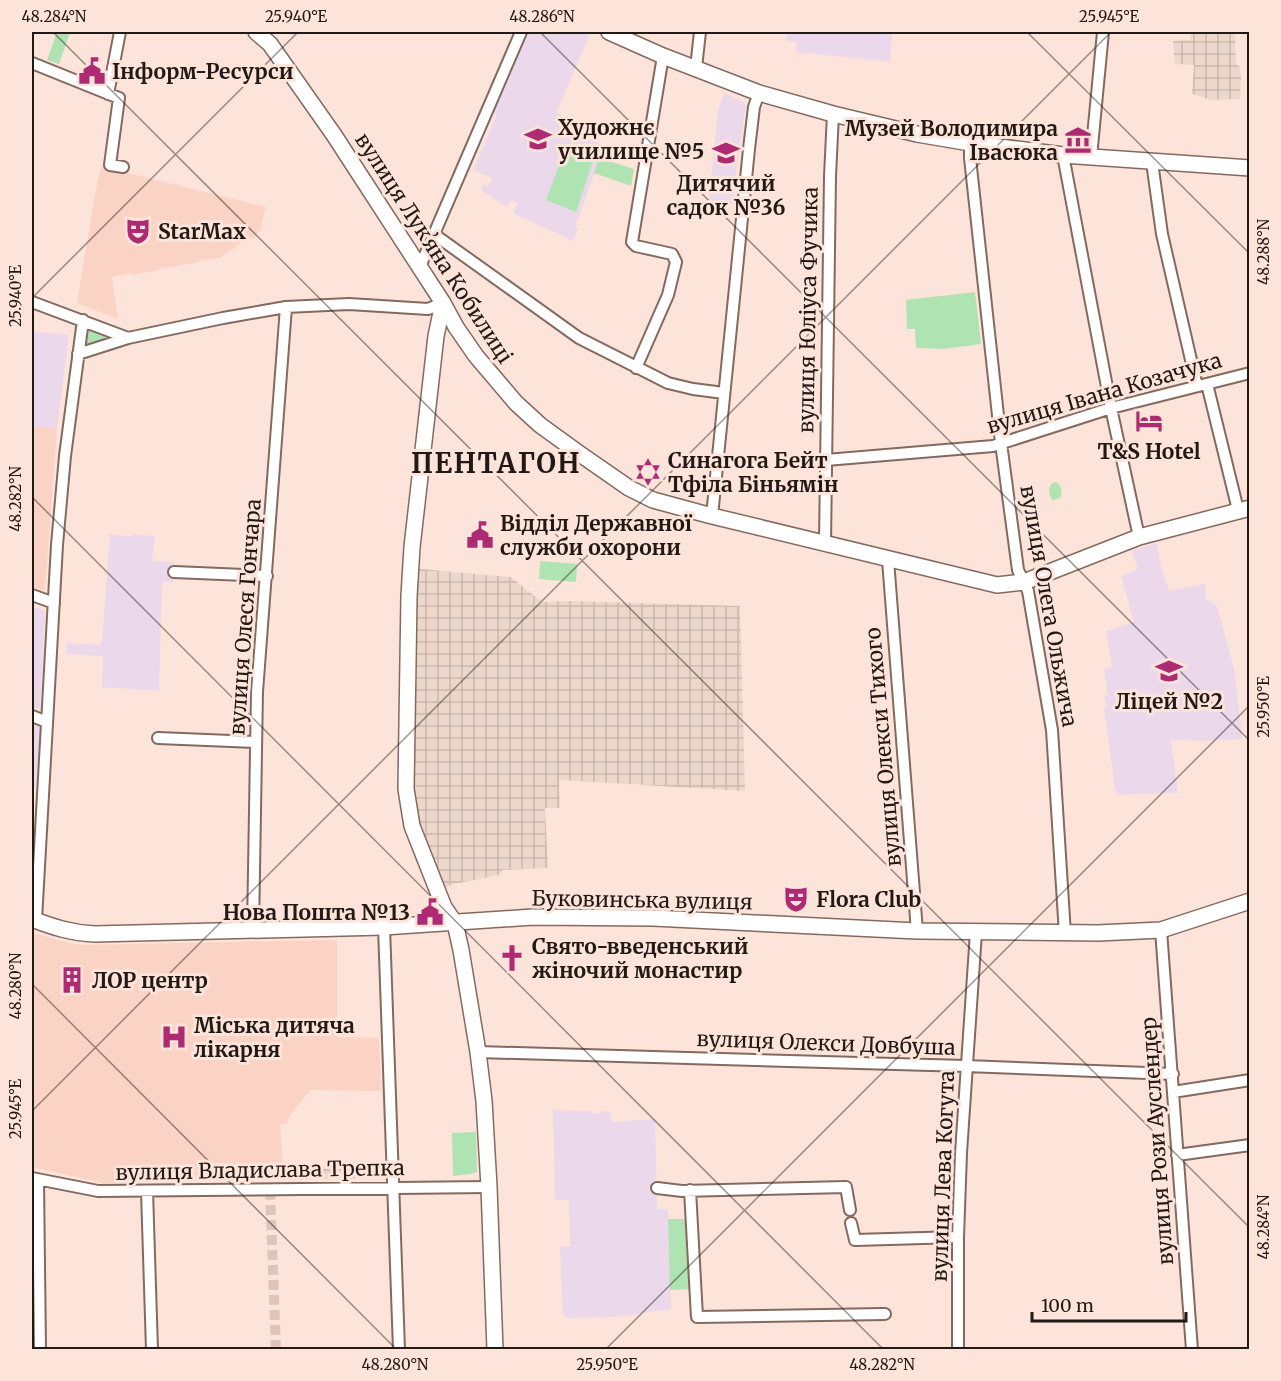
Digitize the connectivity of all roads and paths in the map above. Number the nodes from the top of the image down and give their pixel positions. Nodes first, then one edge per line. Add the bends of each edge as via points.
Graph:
1 (120, 32) edge
2 (256, 32) edge
3 (521, 32) edge
4 (609, 32) edge
5 (700, 32) edge
6 (1103, 32) edge
7 (663, 56) junction
8 (32, 63) edge
9 (696, 68) junction
10 (759, 93) junction
11 (108, 94) junction
12 (833, 114) junction
13 (970, 143) junction
14 (1064, 154) junction
15 (1091, 157) junction
16 (1152, 162) junction
17 (123, 167) dead end
18 (1250, 168) edge
19 (435, 235) junction
20 (419, 269) junction
21 (32, 302) edge
22 (442, 303) junction
23 (285, 307) junction
24 (82, 321) junction
25 (128, 338) junction
26 (78, 354) junction
27 (636, 368) junction
28 (1250, 373) edge
29 (1202, 385) junction
30 (724, 393) junction
31 (1111, 408) junction
32 (1001, 443) junction
33 (826, 459) junction
34 (1244, 509) edge
35 (712, 516) junction
36 (1139, 537) junction
37 (825, 543) junction
38 (888, 560) junction
39 (174, 572) dead end
40 (267, 576) junction
41 (1024, 582) junction
42 (32, 595) edge
43 (54, 603) junction
44 (32, 716) edge
45 (47, 722) junction
46 (158, 738) dead end
47 (255, 741) junction
48 (1250, 901) edge
49 (34, 919) edge
50 (455, 923) junction
51 (384, 927) junction
52 (254, 930) junction
53 (1161, 930) junction
54 (917, 931) junction
55 (976, 933) junction
56 (1065, 934) junction
57 (478, 1052) junction
58 (966, 1066) junction
59 (1173, 1074) junction
60 (1250, 1080) edge
61 (1173, 1092) junction
62 (1250, 1145) edge
63 (1177, 1155) junction
64 (35, 1179) edge
65 (489, 1187) junction
66 (393, 1188) junction
67 (657, 1188) dead end
68 (690, 1190) junction
69 (147, 1191) junction
70 (850, 1210) dead end
71 (851, 1223) dead end
72 (958, 1237) junction
73 (885, 1314) dead end
74 (40, 1350) edge
75 (152, 1350) edge
76 (399, 1350) edge
77 (495, 1350) edge
78 (958, 1350) edge
79 (1192, 1350) edge

1 - 11 street
2 - 20 street, вулиця Лукʼяна Кобилиці via 270,44 334,135
3 - 19 street
4 - 7 street
5 - 9 street
6 - 15 street
7 - 9 street
7 - 27 street via 632,243 672,254 676,262 668,295
8 - 11 street
9 - 10 street
10 - 12 street
10 - 30 street via 748,149
11 - 17 street via 119,98 110,165
12 - 13 street
12 - 33 street, вулиця Юліуса Фучика
13 - 14 street
13 - 32 street, вулиця Олега Ольжича
14 - 15 street
14 - 31 street
15 - 16 street
16 - 18 street
16 - 29 street via 1162,234
19 - 20 street
19 - 27 street via 579,338
20 - 22 street, вулиця Лукʼяна Кобилиці
21 - 24 street
22 - 23 street via 428,309 349,304
22 - 35 street, вулиця Лукʼяна Кобилиці via 476,356 516,404 540,425 629,488 653,500
22 - 50 street via 412,547 406,655 406,789 412,826 444,907
23 - 25 street
23 - 40 street, вулиця Олеся Гончара
24 - 25 street
24 - 26 street
25 - 26 street
26 - 43 street via 65,456
27 - 30 street via 668,383
28 - 29 street, вулиця Івана Козачука
29 - 31 street, вулиця Івана Козачука
29 - 34 street
30 - 35 street
31 - 32 street, вулиця Івана Козачука
31 - 36 street
32 - 33 street, вулиця Івана Козачука
32 - 41 street, вулиця Олега Ольжича via 1018,570
33 - 37 street, вулиця Юліуса Фучика
34 - 36 street, вулиця Лукʼяна Кобилиці
35 - 37 street, вулиця Лукʼяна Кобилиці
36 - 41 street, вулиця Лукʼяна Кобилиці
37 - 38 street, вулиця Лукʼяна Кобилиці
38 - 41 street, вулиця Лукʼяна Кобилиці via 997,585
38 - 54 street, вулиця Олекси Тихого
39 - 40 street
40 - 47 street, вулиця Олеся Гончара
41 - 56 street, вулиця Олега Ольжича via 1052,730
42 - 43 street
43 - 45 street
44 - 45 street
45 - 49 street
46 - 47 street
47 - 52 street, вулиця Олеся Гончара
48 - 53 street, Буковинська вулиця
49 - 52 street, Буковинська вулиця via 76,933
50 - 51 street, Буковинська вулиця
50 - 54 street, Буковинська вулиця via 533,917 653,918
50 - 57 street
51 - 52 street, Буковинська вулиця
51 - 66 street
53 - 56 street, Буковинська вулиця
53 - 59 street, вулиця Рози Ауслендер
54 - 55 street, Буковинська вулиця
55 - 56 street, Буковинська вулиця
55 - 58 street, вулиця Лева Когута
57 - 58 street, вулиця Олекси Довбуша
57 - 65 street
58 - 59 street, вулиця Олекси Довбуша
58 - 72 street, вулиця Лева Когута
59 - 61 street, вулиця Рози Ауслендер
60 - 61 street
61 - 63 street, вулиця Рози Ауслендер
62 - 63 street
63 - 79 street, вулиця Рози Ауслендер
64 - 69 street, вулиця Владислава Трепка via 98,1191
64 - 74 street
65 - 66 street, вулиця Владислава Трепка
65 - 77 street
66 - 69 street, вулиця Владислава Трепка
66 - 76 street
67 - 68 street
68 - 70 street via 846,1188
68 - 73 street via 697,1317
69 - 75 street
71 - 72 street via 855,1240
72 - 78 street, вулиця Лева Когута

